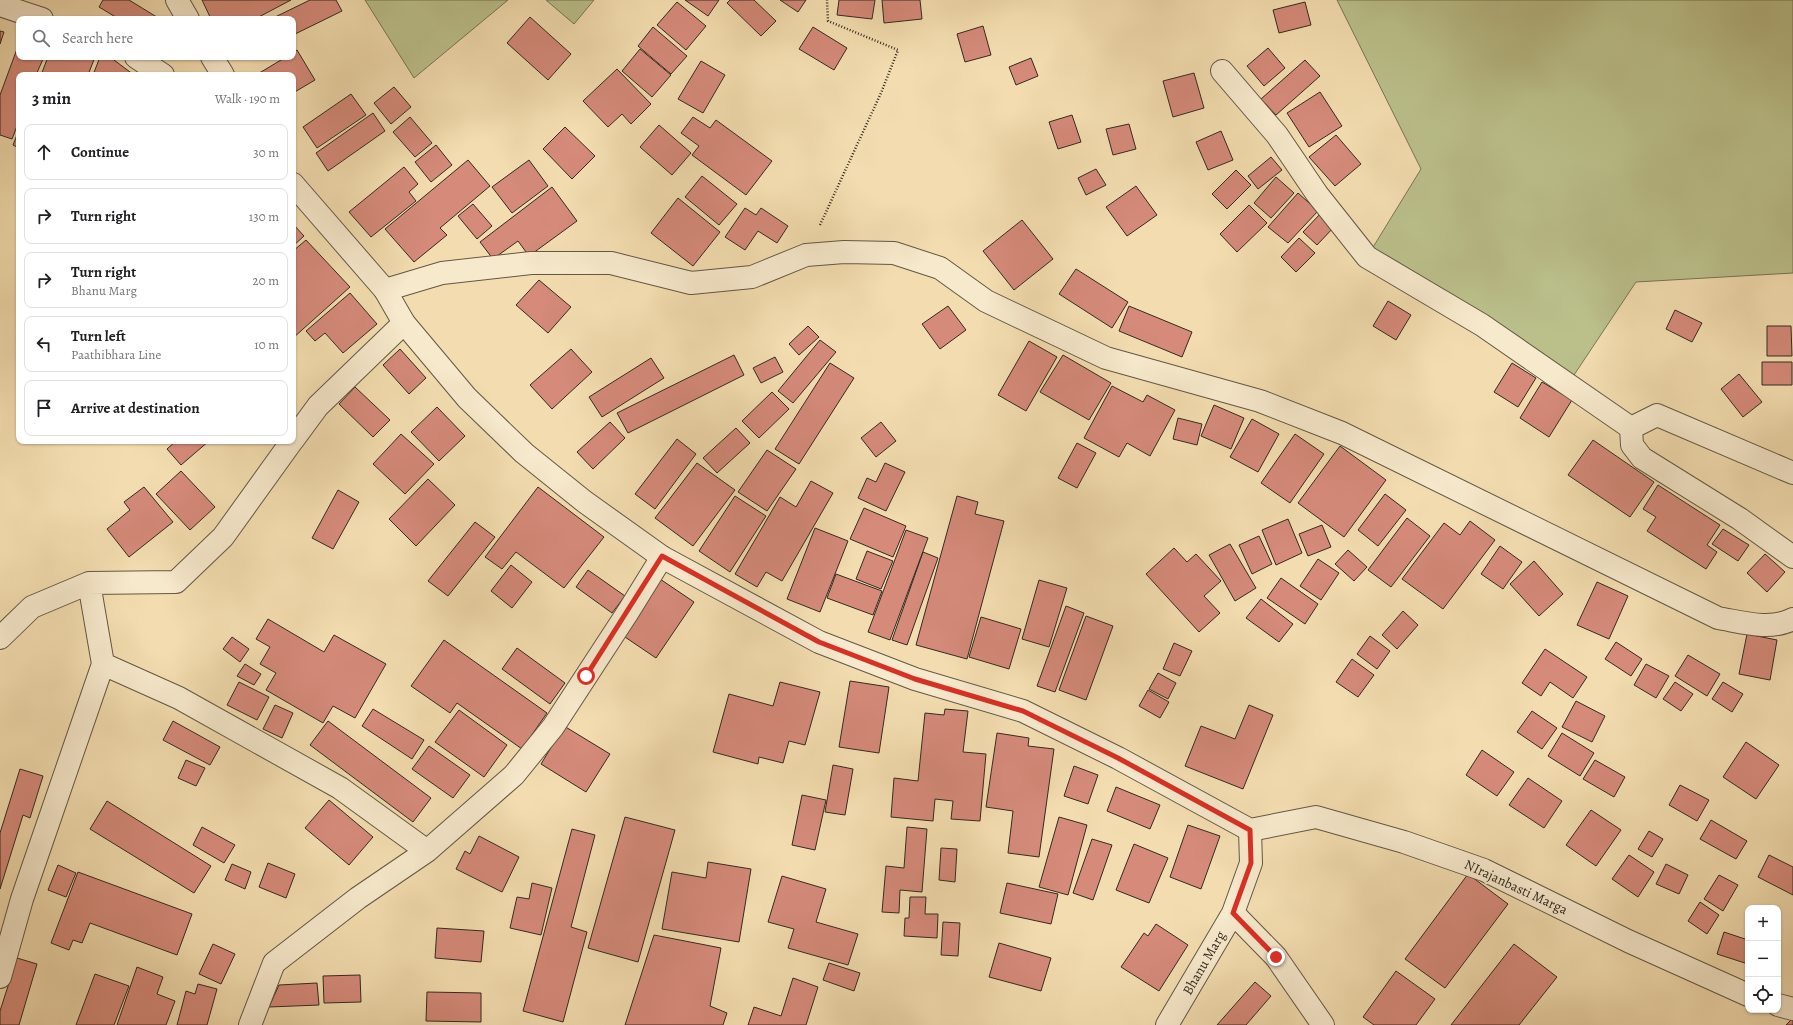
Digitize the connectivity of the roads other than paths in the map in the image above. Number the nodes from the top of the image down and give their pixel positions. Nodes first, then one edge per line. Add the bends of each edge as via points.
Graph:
1 (176, 0) edge
2 (0, 5) edge
3 (33, 16) edge
4 (186, 16) edge
5 (140, 60) edge
6 (214, 60) edge
7 (1222, 71) dead end
8 (158, 72) edge
9 (221, 72) edge
10 (296, 187) edge
11 (385, 290) junction
12 (404, 323) junction
13 (1631, 428) junction
14 (296, 437) edge
15 (291, 444) edge
16 (1793, 473) edge
17 (662, 556) junction
18 (1793, 557) edge
19 (90, 583) junction
20 (1793, 619) edge
21 (0, 638) edge
22 (104, 664) junction
23 (1250, 830) junction
24 (427, 851) junction
25 (1233, 913) junction
26 (0, 978) edge
27 (1745, 995) edge
28 (1781, 1006) edge
29 (1793, 1008) edge
30 (250, 1025) edge
31 (1168, 1025) edge
32 (1323, 1025) edge

1 - 4 street
2 - 3 street
5 - 8 street
6 - 9 street
7 - 13 street via 1277,135 1317,194 1367,257 1482,325
10 - 11 street
11 - 12 street
11 - 20 street via 442,273 531,263 611,263 691,283 752,277 806,255 844,252 894,253 940,268 986,301 1106,358 1260,401 1342,433 1718,618 1762,625
12 - 14 street via 318,406
12 - 17 street via 467,398 524,453 586,502
13 - 16 street via 1657,415
13 - 18 street via 1632,445 1642,458
15 - 19 street via 222,537 176,582
17 - 23 street via 819,642 915,679 1023,711 1118,758
17 - 24 street via 553,727 514,775
19 - 21 street via 32,607
19 - 22 street
22 - 24 street via 179,698 340,788
22 - 26 street via 22,899
23 - 25 street, Bhanu Marg via 1251,863
23 - 27 street, NIrajanbasti Marga via 1316,817 1404,842 1484,870 1628,941
24 - 30 street via 358,898 274,963
25 - 31 street, Bhanu Marg
25 - 32 street via 1276,957
28 - 29 street

